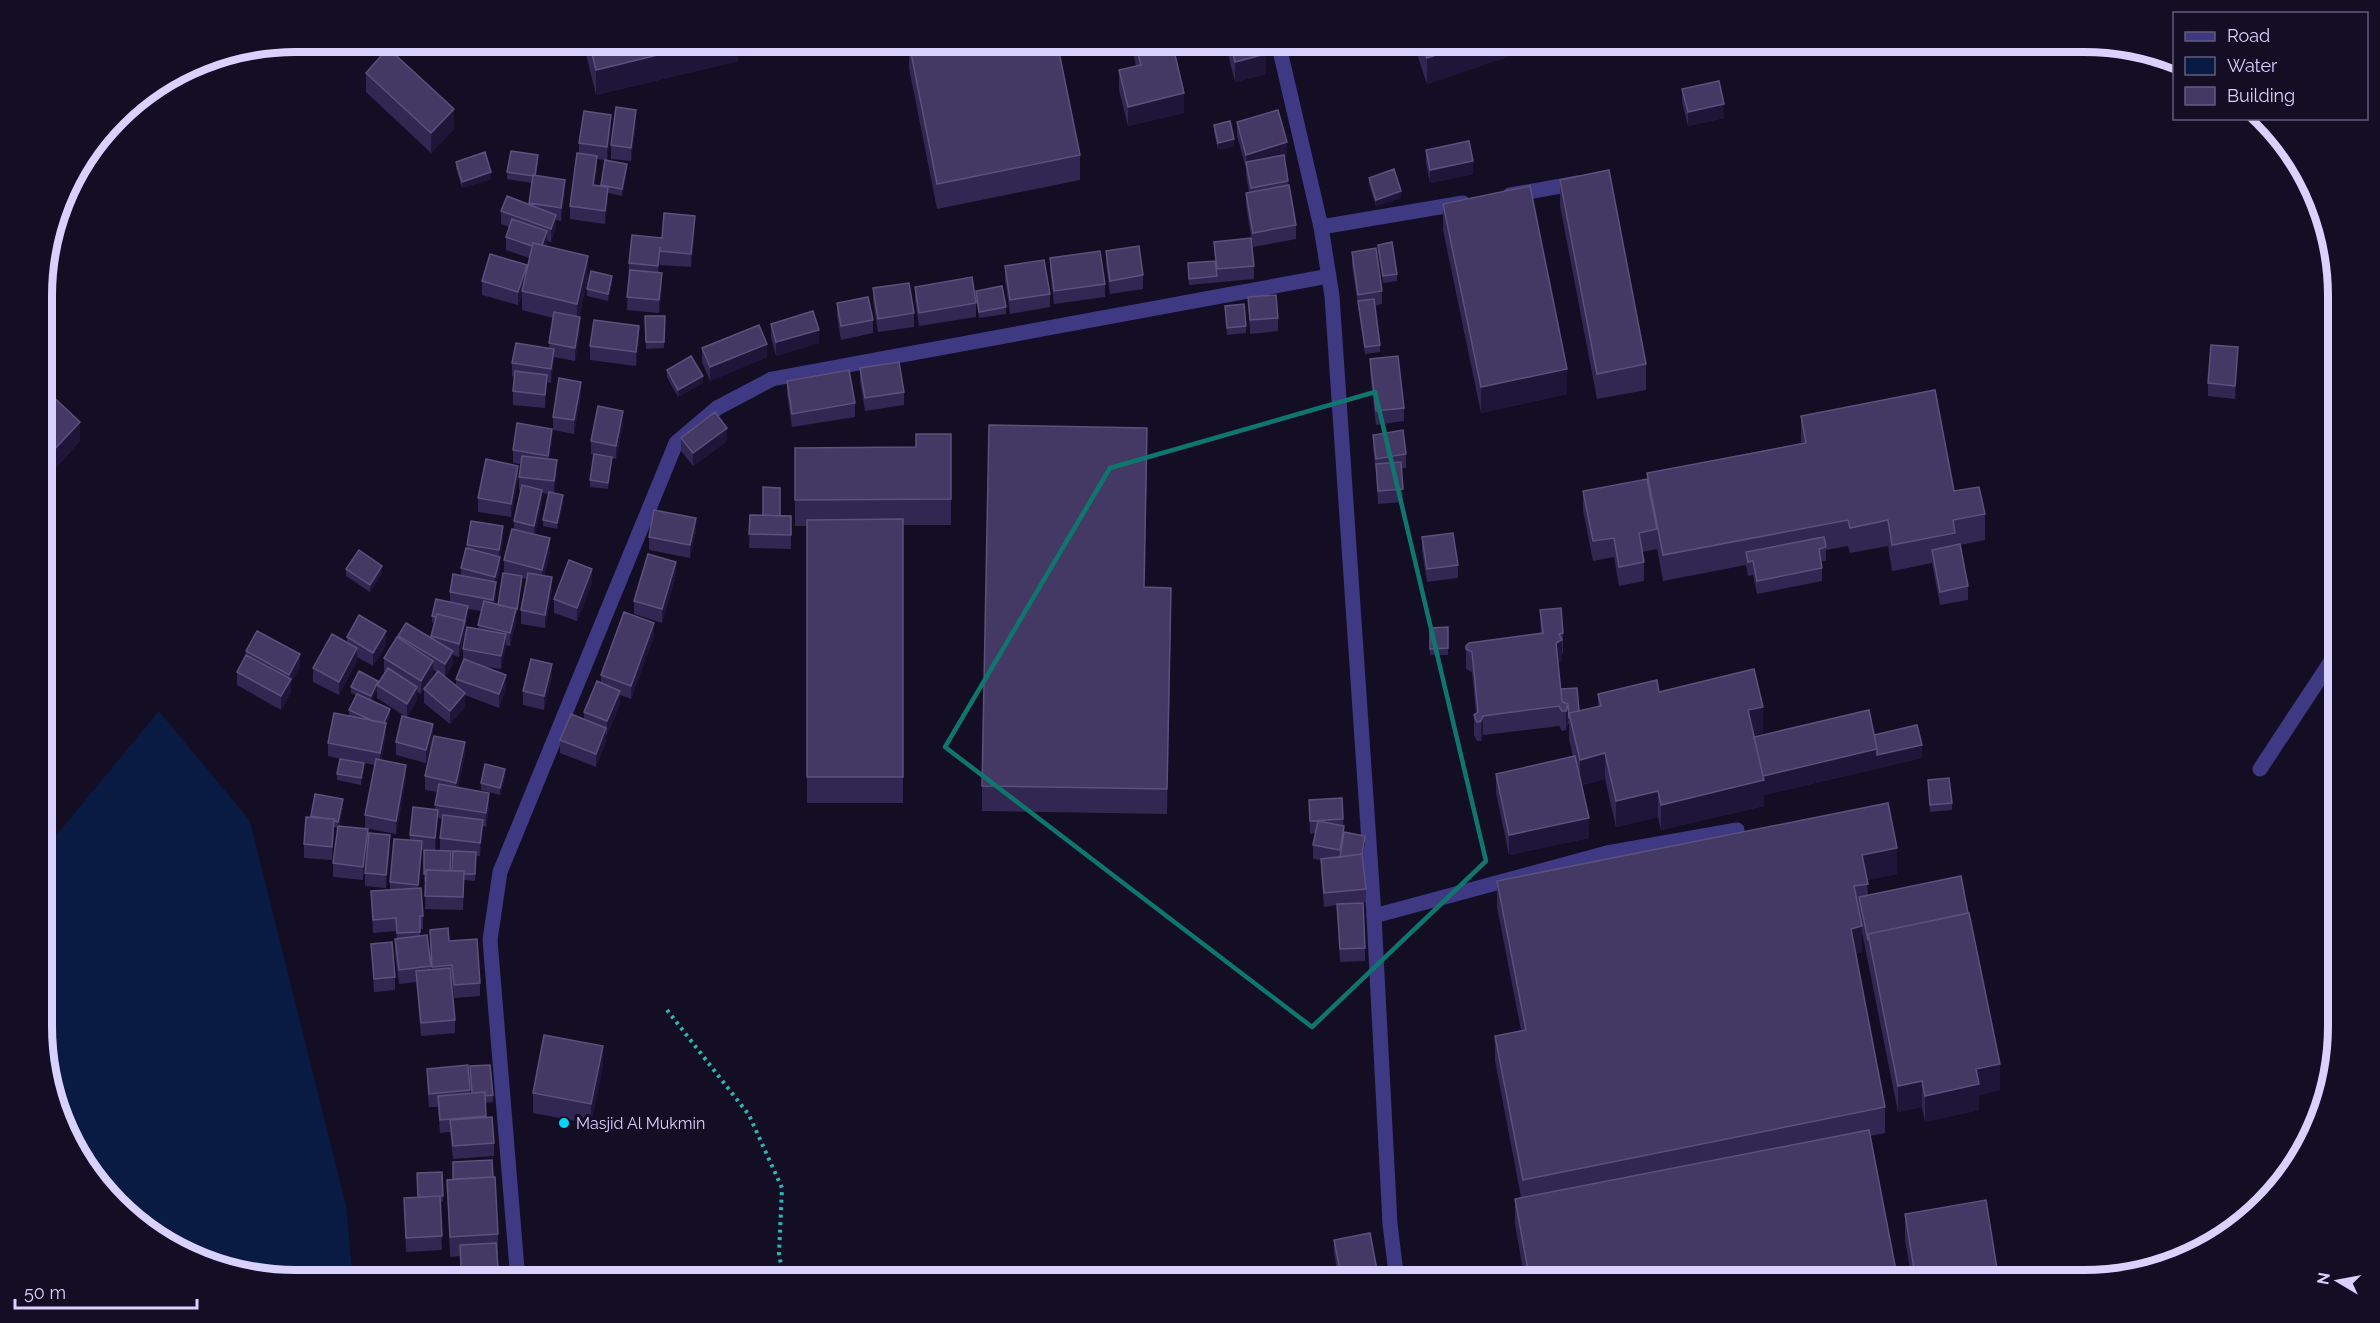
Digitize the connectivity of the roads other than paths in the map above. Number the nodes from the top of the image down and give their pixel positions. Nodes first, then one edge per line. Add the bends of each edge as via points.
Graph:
1 (1280, 52) edge
2 (1596, 180) edge
3 (1321, 227) junction
4 (1329, 276) junction
5 (2328, 666) edge
6 (2260, 769) dead end
7 (1737, 830) dead end
8 (1374, 916) junction
9 (517, 1270) edge
10 (1396, 1270) edge

1 - 3 street
2 - 3 street
3 - 4 street
4 - 8 street
4 - 9 street via 772,379 717,408 676,443 500,872 490,940
5 - 6 street
7 - 8 street via 1607,853
8 - 10 street

